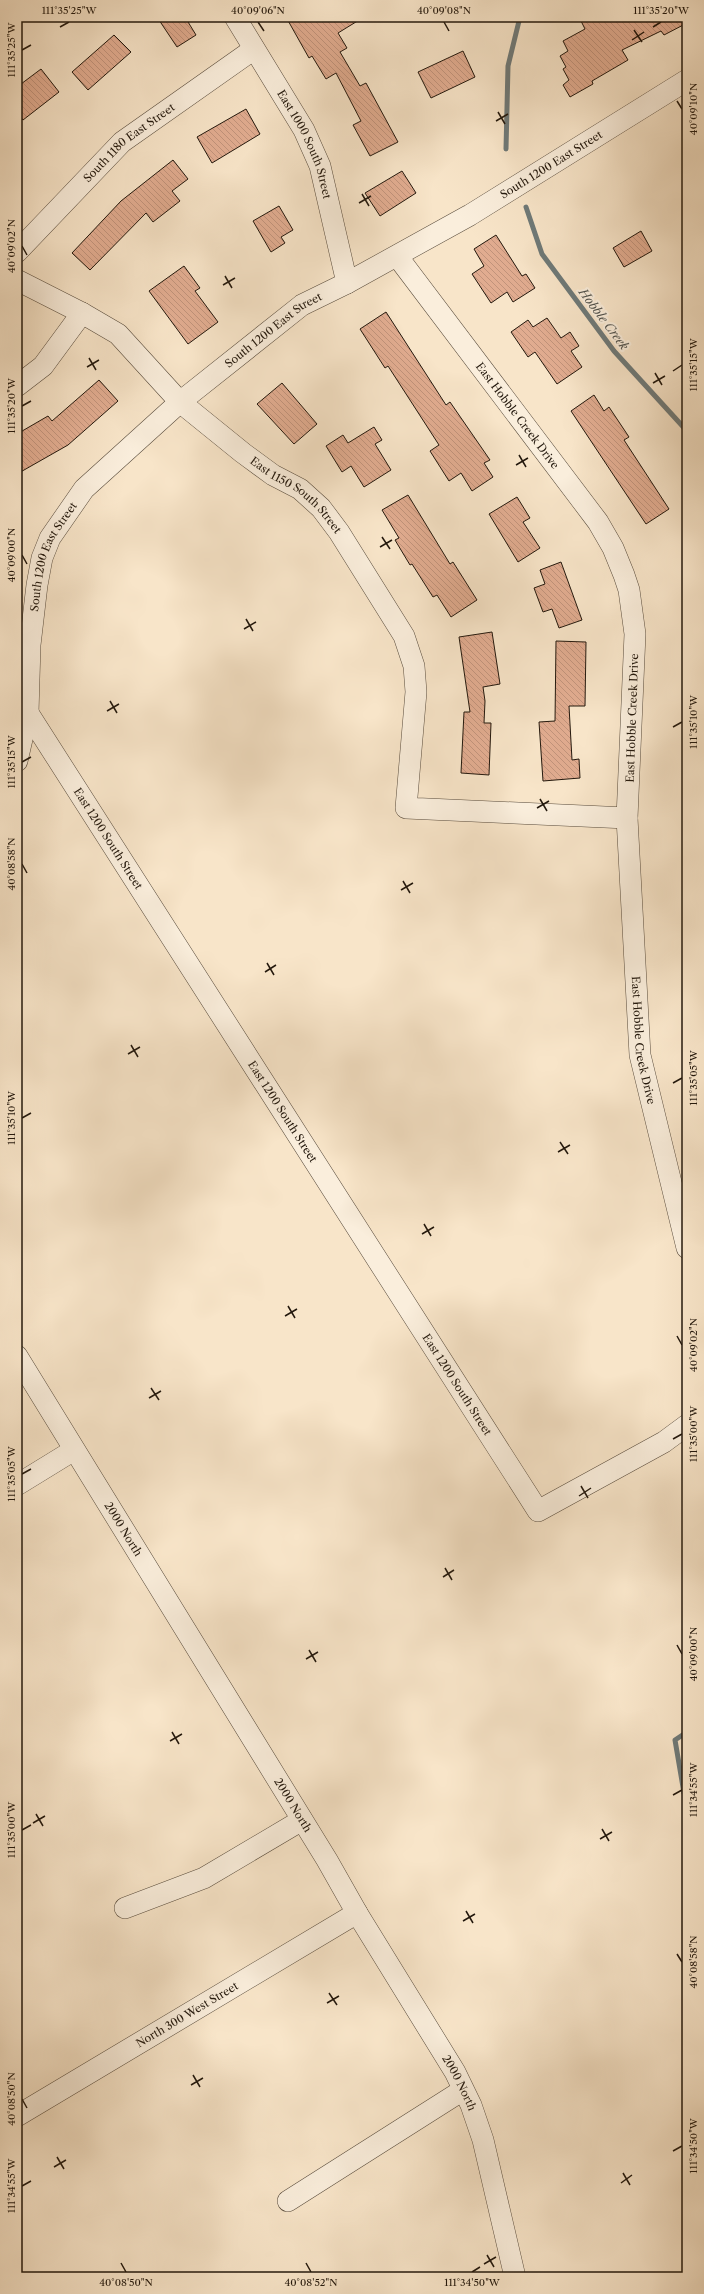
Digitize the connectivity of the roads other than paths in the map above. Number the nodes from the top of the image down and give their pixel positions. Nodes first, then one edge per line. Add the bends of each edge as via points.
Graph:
1 (237, 18) edge
2 (254, 49) junction
3 (687, 80) edge
4 (17, 252) edge
5 (397, 256) junction
6 (17, 280) edge
7 (347, 283) junction
8 (82, 313) junction
9 (17, 386) edge
10 (180, 402) junction
11 (28, 713) junction
12 (17, 761) edge
13 (627, 818) junction
14 (687, 1248) edge
15 (17, 1356) edge
16 (687, 1425) edge
17 (74, 1450) junction
18 (17, 1485) edge
19 (302, 1820) junction
20 (125, 1908) dead end
21 (357, 1913) junction
22 (463, 2090) junction
23 (17, 2116) edge
24 (288, 2201) dead end
25 (515, 2277) edge

1 - 2 street, East 1000 South Street
2 - 4 street, South 1180 East Street via 122,142
2 - 7 street, East 1000 South Street via 304,130 320,166
3 - 5 street, South 1200 East Street via 470,215
5 - 7 street, South 1200 East Street
5 - 13 street, East Hobble Creek Drive via 598,522 613,548 629,590 635,634
6 - 8 street, East 1150 South Street
7 - 10 street, South 1200 East Street via 302,305
8 - 9 street via 43,366
8 - 10 street, East 1150 South Street via 118,334
10 - 11 street, South 1200 East Street via 84,489 50,538 42,558 36,592 28,668
10 - 13 street, East 1150 South Street via 243,453 300,489 321,508 339,532 404,636 414,666 416,692 406,808
11 - 12 street, South 1200 East Street
11 - 16 street, East 1200 South Street via 538,1511 664,1442
13 - 14 street, East Hobble Creek Drive via 640,1055
15 - 17 street, 2000 North
17 - 18 street
17 - 19 street, 2000 North
19 - 20 street via 204,1878
19 - 21 street, 2000 North
21 - 22 street, 2000 North via 455,2072
21 - 23 street, North 300 West Street
22 - 24 street
22 - 25 street, 2000 North via 482,2140

